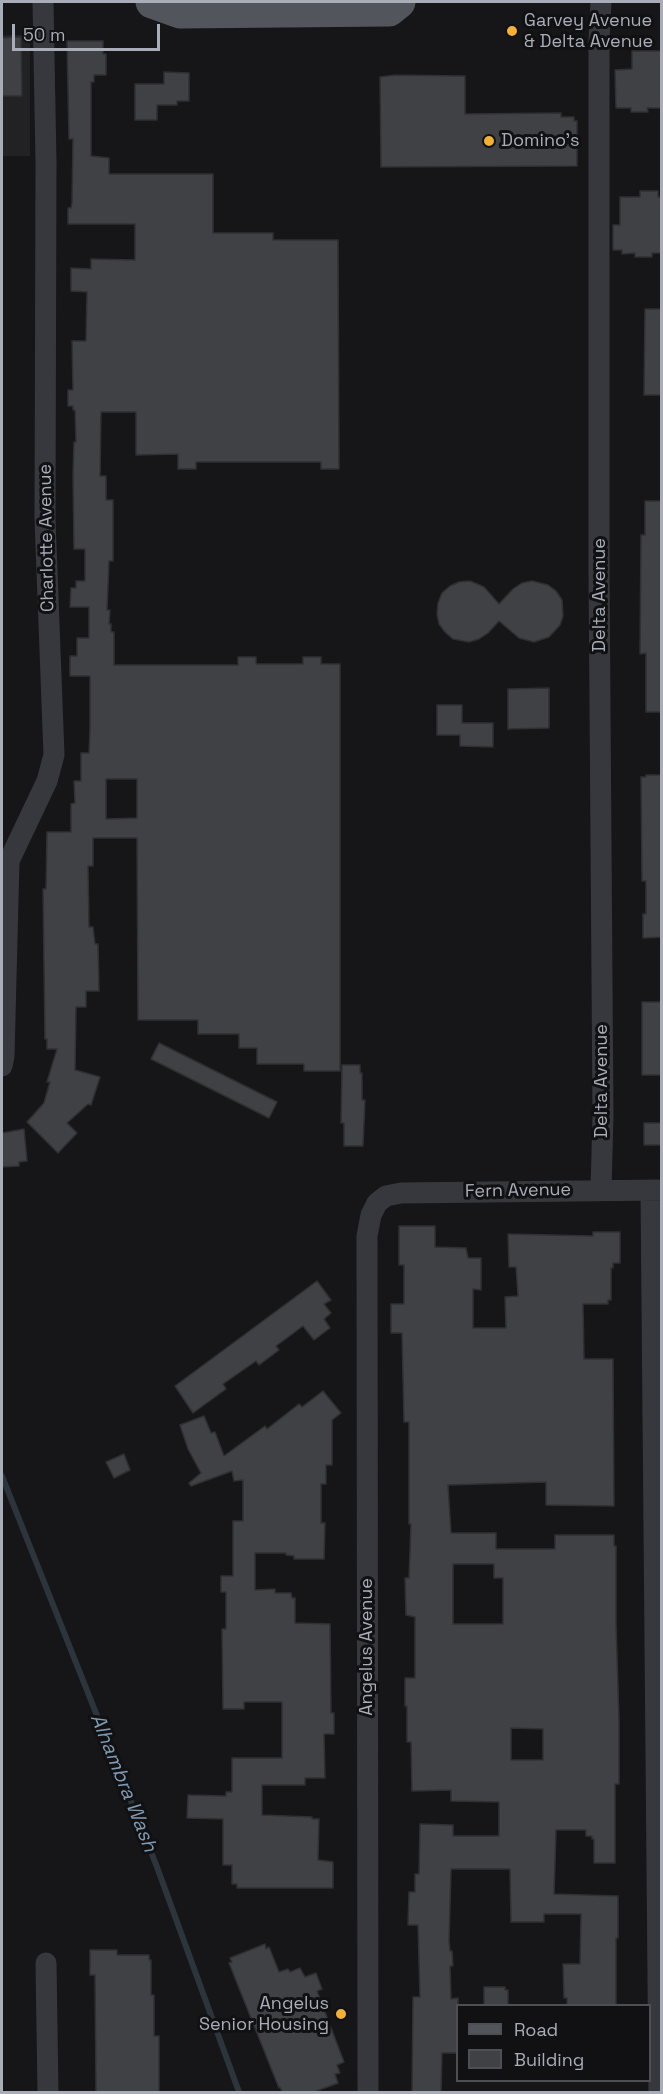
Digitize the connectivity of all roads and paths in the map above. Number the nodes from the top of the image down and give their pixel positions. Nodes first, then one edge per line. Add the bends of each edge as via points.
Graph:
1 (43, 2) edge
2 (152, 2) edge
3 (399, 2) edge
4 (601, 2) edge
5 (2, 1065) edge
6 (601, 1189) junction
7 (656, 1190) edge
8 (377, 1203) joint
9 (46, 1963) dead end
10 (48, 2092) edge
11 (368, 2092) edge
12 (659, 2092) edge

1 - 5 street, Charlotte Avenue via 45,519 54,755 47,781 9,861
2 - 3 main road via 180,12 389,10
4 - 6 street, Delta Avenue
6 - 7 street, Fern Avenue
6 - 8 street, Fern Avenue via 401,1193
7 - 12 street
8 - 11 street, Angelus Avenue via 367,1236
9 - 10 street

